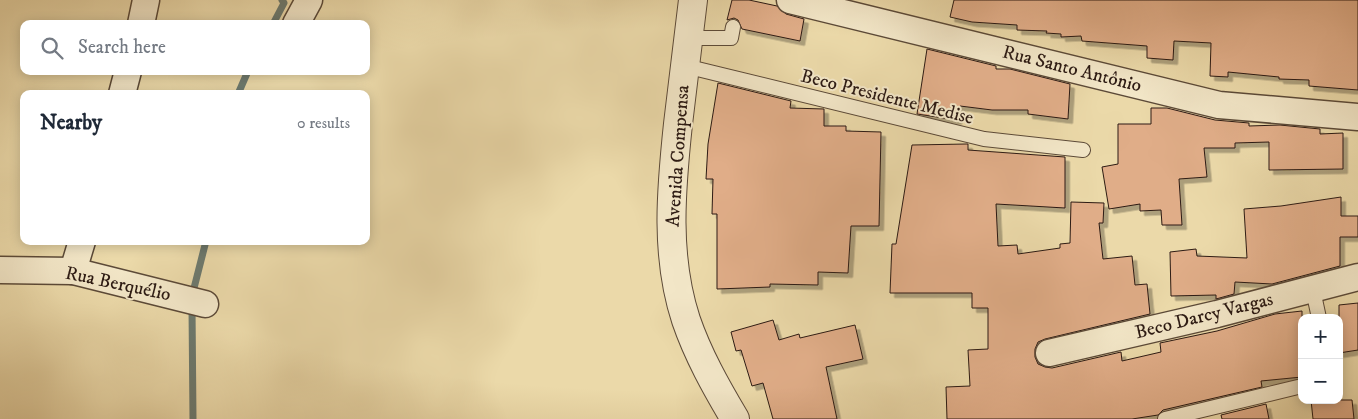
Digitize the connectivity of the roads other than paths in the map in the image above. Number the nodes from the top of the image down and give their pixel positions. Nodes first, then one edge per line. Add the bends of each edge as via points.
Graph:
1 (146, 0) edge
2 (309, 0) edge
3 (694, 0) edge
4 (790, 0) edge
5 (142, 20) edge
6 (298, 20) edge
7 (733, 27) dead end
8 (688, 38) junction
9 (685, 66) junction
10 (127, 75) edge
11 (123, 90) edge
12 (1358, 117) edge
13 (1083, 150) dead end
14 (81, 245) edge
15 (0, 270) edge
16 (73, 271) junction
17 (1358, 277) edge
18 (1313, 290) junction
19 (205, 304) dead end
20 (1318, 314) edge
21 (1049, 353) dead end
22 (1298, 387) edge
23 (734, 419) edge
24 (1165, 419) edge

1 - 5 street
2 - 6 street
3 - 8 street, Avenida Compensa
4 - 12 street, Rua Santo Antônio via 1219,105
7 - 8 lane via 731,38
8 - 9 street, Avenida Compensa
9 - 13 lane, Beco Presidente Medise via 984,140
9 - 23 street, Avenida Compensa via 672,186 671,229 676,278 686,320 708,372
10 - 11 street
14 - 16 street
15 - 16 street, Rua Berquélio
16 - 19 street, Rua Berquélio
17 - 18 street, Beco Darcy Vargas
18 - 20 lane
18 - 21 street, Beco Darcy Vargas
22 - 24 lane

